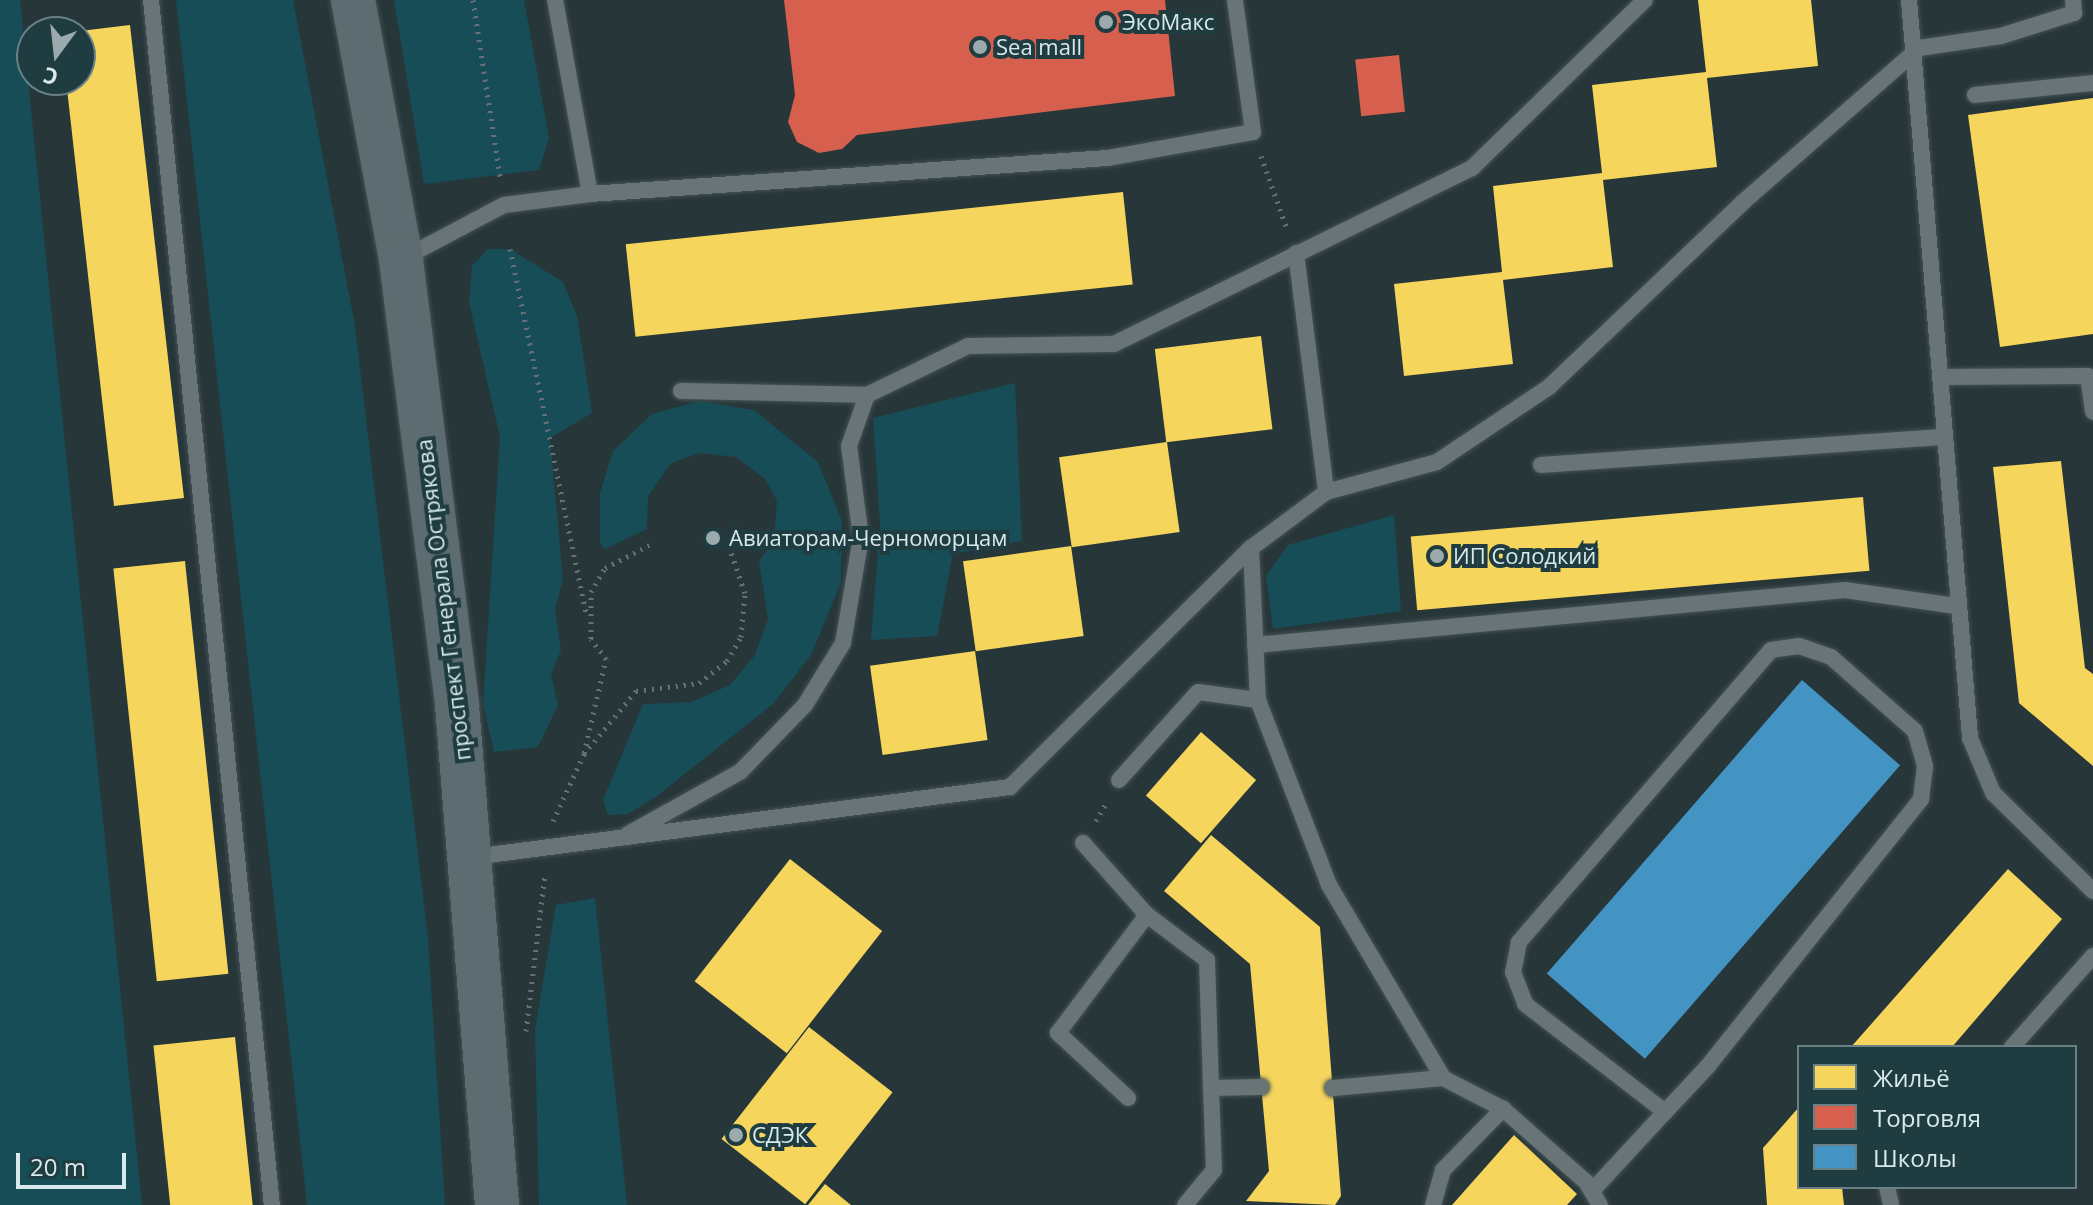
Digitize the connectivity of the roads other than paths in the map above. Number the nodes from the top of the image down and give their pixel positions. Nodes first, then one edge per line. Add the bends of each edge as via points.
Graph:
1 (151, 0) edge
2 (353, 0) edge
3 (555, 0) edge
4 (1235, 0) edge
5 (1645, 0) edge
6 (1909, 0) edge
7 (2073, 0) edge
8 (1912, 54) junction
9 (2093, 83) edge
10 (1975, 95) dead end
11 (590, 194) junction
12 (1296, 253) junction
13 (401, 260) junction
14 (1940, 377) junction
15 (681, 391) dead end
16 (867, 395) junction
17 (2093, 412) edge
18 (1944, 437) junction
19 (1541, 465) dead end
20 (1326, 492) junction
21 (1251, 548) junction
22 (1956, 606) junction
23 (1255, 645) junction
24 (1258, 700) junction
25 (1119, 780) road end
26 (616, 841) junction
27 (1083, 843) road end
28 (473, 857) junction
29 (2093, 891) edge
30 (1147, 915) junction
31 (2093, 956) edge
32 (2014, 1045) edge
33 (1443, 1078) junction
34 (1261, 1087) dead end
35 (1211, 1088) junction
36 (1333, 1088) dead end
37 (1128, 1098) dead end
38 (1503, 1109) junction
39 (1665, 1112) junction
40 (1596, 1198) edge
41 (272, 1205) edge
42 (497, 1205) edge
43 (1185, 1205) edge
44 (1433, 1205) edge

1 - 41 lane
2 - 13 main road, проспект Генерала Острякова
3 - 11 lane
4 - 11 lane via 1253,132 1108,158
5 - 12 lane via 1472,168
6 - 8 lane
7 - 8 lane via 2074,13
8 - 14 lane
8 - 20 lane via 1549,387 1437,462
9 - 10 lane
11 - 13 lane via 504,205
12 - 16 lane via 1114,344 968,346
12 - 20 lane
13 - 28 main road, проспект Генерала Острякова
14 - 17 lane via 2088,376
14 - 18 lane
15 - 16 lane
16 - 26 lane via 849,446 861,538 843,643 805,705 740,772
18 - 19 lane
18 - 22 lane
20 - 21 lane
21 - 23 lane
21 - 26 lane via 1010,787
22 - 23 lane via 1845,590
22 - 29 lane via 1970,738 1993,793
23 - 24 lane
24 - 25 lane via 1198,692
24 - 33 lane via 1329,885
26 - 28 lane
27 - 30 lane
28 - 42 main road, проспект Генерала Острякова
30 - 35 lane via 1207,960
30 - 37 lane via 1058,1033
31 - 32 lane
33 - 36 lane
33 - 38 lane
34 - 35 lane
35 - 43 lane via 1214,1170
38 - 40 lane
38 - 44 lane via 1443,1170
39 - 39 lane via 1921,799 1925,766 1915,731 1831,657 1799,646 1771,650 1519,942 1513,972 1525,1004
39 - 40 lane

